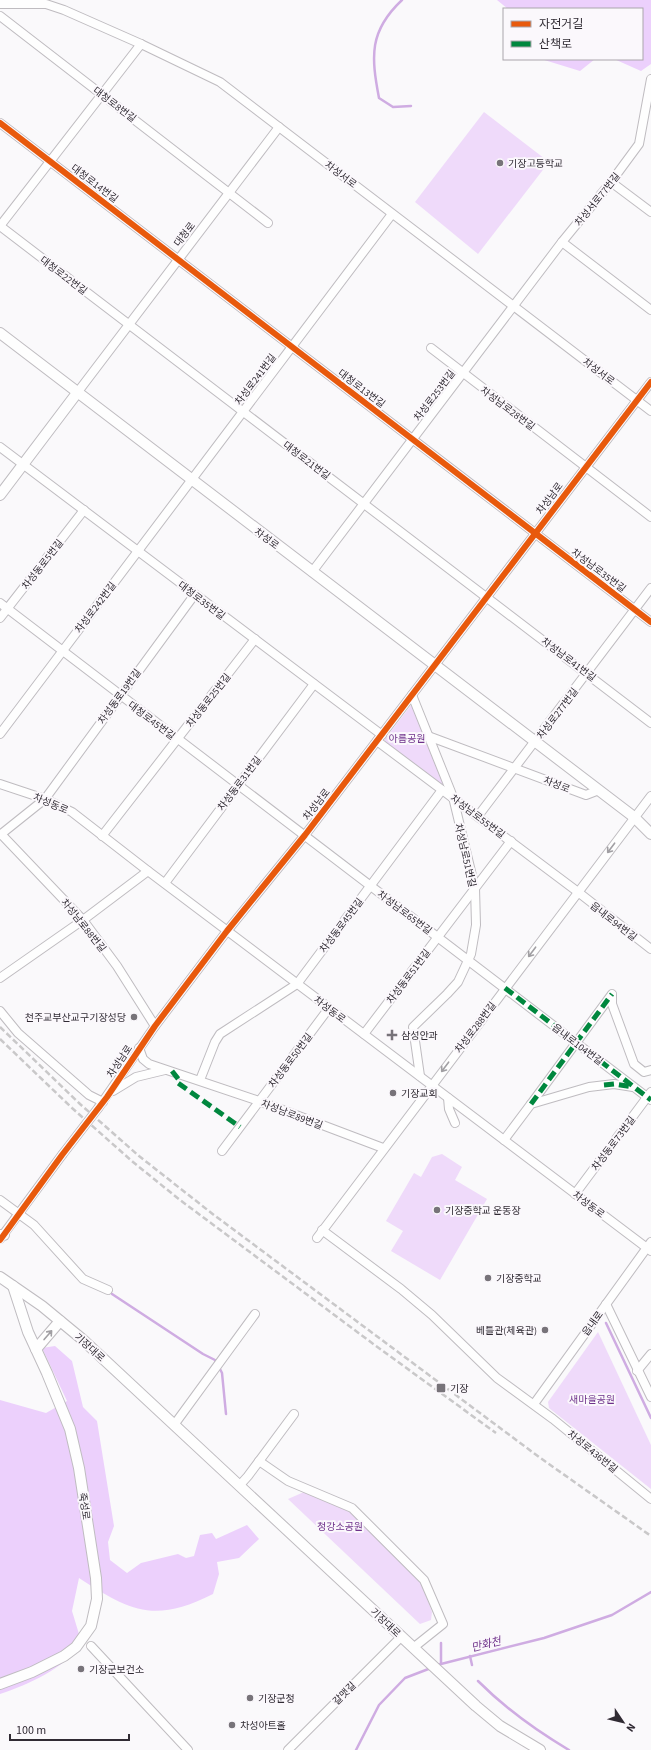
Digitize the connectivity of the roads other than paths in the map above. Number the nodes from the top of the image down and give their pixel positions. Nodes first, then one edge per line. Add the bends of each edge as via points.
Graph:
1 (0, 4) edge
2 (0, 16) edge
3 (141, 44) junction
4 (651, 79) edge
5 (102, 95) junction
6 (648, 110) edge
7 (0, 123) edge
8 (279, 127) junction
9 (50, 162) junction
10 (612, 182) junction
11 (229, 192) junction
12 (651, 212) edge
13 (392, 214) junction
14 (268, 223) dead end
15 (0, 226) edge
16 (562, 242) junction
17 (178, 259) junction
18 (514, 306) junction
19 (651, 310) edge
20 (128, 324) junction
21 (0, 333) edge
22 (292, 347) junction
23 (431, 348) dead end
24 (463, 373) junction
25 (651, 382) edge
26 (77, 393) junction
27 (637, 400) junction
28 (243, 411) junction
29 (651, 411) edge
30 (413, 439) junction
31 (0, 447) edge
32 (23, 464) junction
33 (586, 467) junction
34 (191, 480) junction
35 (0, 494) edge
36 (364, 503) junction
37 (84, 510) junction
38 (651, 517) edge
39 (535, 533) junction
40 (138, 551) junction
41 (312, 572) junction
42 (651, 588) edge
43 (195, 594) junction
44 (487, 597) junction
45 (0, 603) edge
46 (8, 609) junction
47 (635, 609) junction
48 (0, 618) edge
49 (651, 622) edge
50 (255, 639) junction
51 (62, 651) junction
52 (434, 665) junction
53 (587, 673) junction
54 (314, 684) junction
55 (120, 695) junction
56 (412, 695) junction
57 (651, 722) edge
58 (0, 734) edge
59 (428, 736) junction
60 (379, 738) junction
61 (177, 739) junction
62 (535, 742) junction
63 (515, 768) junction
64 (0, 784) edge
65 (238, 785) junction
66 (442, 790) junction
67 (599, 790) junction
68 (651, 796) edge
69 (453, 797) junction
70 (45, 799) junction
71 (478, 816) junction
72 (634, 817) junction
73 (649, 831) edge
74 (0, 834) edge
75 (102, 836) junction
76 (305, 836) junction
77 (511, 841) junction
78 (148, 872) junction
79 (165, 883) junction
80 (370, 886) junction
81 (475, 888) junction
82 (578, 892) junction
83 (83, 920) junction
84 (227, 931) junction
85 (438, 937) junction
86 (651, 949) edge
87 (468, 960) junction
88 (0, 978) edge
89 (297, 984) junction
90 (505, 988) junction
91 (329, 1008) junction
92 (0, 1011) edge
93 (155, 1026) junction
94 (364, 1034) junction
95 (576, 1043) junction
96 (139, 1048) junction
97 (168, 1070) junction
98 (651, 1070) edge
99 (420, 1076) junction
100 (200, 1080) junction
101 (431, 1085) junction
102 (635, 1088) junction
103 (650, 1096) edge
104 (448, 1098) junction
105 (259, 1101) junction
106 (103, 1102) junction
107 (531, 1104) junction
108 (455, 1123) dead end
109 (504, 1140) junction
110 (383, 1148) junction
111 (222, 1151) dead end
112 (575, 1194) junction
113 (0, 1200) edge
114 (19, 1214) junction
115 (322, 1230) junction
116 (1, 1236) edge
117 (317, 1238) dead end
118 (650, 1247) edge
119 (0, 1277) edge
120 (13, 1286) junction
121 (108, 1290) dead end
122 (606, 1304) junction
123 (255, 1314) dead end
124 (60, 1321) junction
125 (36, 1349) junction
126 (651, 1354) edge
127 (637, 1371) junction
128 (651, 1397) edge
129 (534, 1404) junction
130 (294, 1414) dead end
131 (174, 1425) junction
132 (259, 1461) junction
133 (239, 1486) junction
134 (651, 1499) edge
135 (401, 1637) junction
136 (91, 1646) dead end
137 (415, 1649) junction
138 (0, 1684) edge
139 (188, 1750) edge
140 (288, 1750) edge
141 (540, 1750) edge

1 - 3 street, 차성서로 via 46,4
2 - 5 street, 대청로8번길
3 - 5 street
3 - 8 street, 차성서로 via 220,82
4 - 6 street, 차성서로77번길
5 - 9 street
5 - 11 street, 대청로8번길
6 - 10 street, 차성서로77번길 via 639,144
7 - 9 street, 대청로14번길
8 - 11 street, 대청로
8 - 13 street, 차성서로
9 - 15 street
9 - 17 street, 대청로14번길
10 - 12 street
10 - 16 street, 차성서로77번길
11 - 14 street, 대청로8번길
11 - 17 street, 대청로
13 - 18 street, 차성서로
13 - 22 street, 차성로241번길
15 - 20 street, 대청로22번길
16 - 18 street, 차성서로77번길
16 - 19 street
17 - 20 street, 대청로
17 - 22 street, 대청로13번길
18 - 24 street, 차성로253번길
18 - 27 street, 차성서로
20 - 26 street, 대청로
20 - 28 street, 대청로21번길
21 - 26 main road, 차성로
22 - 28 street, 차성로241번길
22 - 30 street, 대청로13번길
23 - 24 street, 차성남로28번길
24 - 30 street, 차성로253번길
24 - 33 street, 차성남로28번길
25 - 27 street, 차성남로
26 - 32 main road, 대청로
26 - 34 main road, 차성로
27 - 29 street, 차성서로
27 - 33 street, 차성남로
28 - 34 street, 차성로241번길
28 - 36 street, 대청로21번길
30 - 36 street, 차성로253번길
30 - 39 street, 대청로13번길
31 - 32 street, 대청로35번길
32 - 35 main road, 대청로
32 - 37 street, 대청로35번길
33 - 38 street, 차성남로28번길
33 - 39 street, 차성남로
34 - 40 street, 차성로242번길
34 - 41 main road, 차성로
36 - 41 street, 차성로253번길
36 - 44 street, 대청로21번길
37 - 40 street, 대청로35번길
37 - 46 street, 차성동로5번길
39 - 44 street, 차성남로
39 - 47 street, 차성남로35번길
40 - 43 street, 대청로35번길
40 - 51 street, 차성로242번길
41 - 52 main road, 차성로
42 - 47 street, 차성로277번길
43 - 50 street, 대청로35번길
43 - 55 street, 차성동로19번길
44 - 52 street, 차성남로
44 - 53 street, 차성남로41번길
45 - 46 street, 대청로45번길
46 - 48 street, 차성동로5번길
46 - 51 street, 대청로45번길
47 - 49 street, 차성남로35번길
47 - 53 street, 차성로277번길
50 - 54 street, 대청로35번길
50 - 61 street, 차성동로25번길
51 - 55 street, 대청로45번길
51 - 58 street, 차성로242번길
52 - 56 street, 차성남로
52 - 62 main road, 차성로
53 - 57 street, 차성남로41번길
53 - 62 street, 차성로277번길
54 - 60 street, 대청로35번길
54 - 65 street, 차성동로31번길
55 - 61 street, 대청로45번길
55 - 70 street, 차성동로19번길
56 - 59 street, 차성남로51번길
56 - 60 street, 차성남로
59 - 63 street
59 - 69 street, 차성남로51번길
60 - 66 street, 차성남로55번길
60 - 76 street, 차성남로
61 - 65 street, 대청로45번길
61 - 75 street, 차성동로25번길
62 - 63 street
62 - 67 main road, 차성로
63 - 67 street, 차성로 via 586,795
63 - 71 street
64 - 70 street, 차성동로
65 - 76 street, 대청로45번길
65 - 79 street, 차성동로31번길
66 - 69 street, 차성남로55번길
66 - 80 street, 차성동로45번길
67 - 72 main road, 차성로
68 - 72 street, 차성로288번길
69 - 71 street, 차성남로55번길
69 - 81 street, 차성남로51번길
70 - 74 street, 차성동로19번길
70 - 75 street, 차성동로 via 72,812
71 - 77 street, 차성남로55번길
72 - 73 main road, 차성로
72 -> 82 street, 차성로288번길
74 - 83 street, 차성남로88번길
75 - 78 street, 차성동로
76 - 80 street, 차성남로65번길
76 - 84 street, 차성남로
77 - 81 street, 차성동로51번길
77 - 82 street, 차성남로55번길
78 - 79 street, 차성동로
78 - 83 street
79 - 84 street, 차성동로
80 - 85 street, 차성남로65번길
80 - 89 street, 차성동로45번길
81 - 85 street, 차성동로51번길
81 - 87 street, 차성남로51번길 via 476,932
82 - 86 street, 읍내로94번길
82 -> 90 street, 차성로288번길
83 - 88 street
83 - 93 street, 차성남로88번길 via 117,966
84 - 89 street, 차성동로
84 - 93 street, 차성남로
85 - 87 street, 차성남로65번길
85 - 94 street, 차성동로51번길
87 - 90 street, 차성남로65번길
87 - 99 street, 차성남로51번길 via 458,982 413,1027
89 - 91 street, 차성동로
89 - 100 street via 220,1034
90 - 95 street, 읍내로104번길
90 -> 101 street, 차성로288번길
91 - 94 street, 차성동로
91 - 105 street, 차성동로50번길
92 - 106 street via 18,1033 89,1095
93 - 96 street, 차성남로
94 - 99 street, 차성동로
95 - 98 street via 612,994 612,1004 634,1064 644,1072
95 - 102 street, 읍내로104번길
95 - 107 street
96 - 97 street, 차성남로89번길 via 146,1062
96 - 106 street, 차성남로
97 - 100 street, 차성남로89번길
97 - 106 street via 132,1079 118,1087
99 - 101 street, 차성동로
100 - 105 street, 차성남로89번길
101 - 104 street, 차성동로
101 - 110 street, 차성로288번길
102 - 103 street, 읍내로104번길
102 - 107 street via 604,1085 568,1092
103 - 112 street, 차성동로73번길
104 - 108 street via 449,1110
104 - 109 street, 차성동로
105 - 110 street, 차성남로89번길
105 - 111 street, 차성동로50번길
106 - 114 street, 차성남로, bridge
107 - 109 street
109 - 112 street, 차성동로
110 - 115 street, 차성로288번길
112 - 118 street, 차성동로
113 - 114 street
114 - 116 street, 차성남로
114 - 121 street via 34,1225 83,1279
115 - 117 street, 차성로288번길
115 - 129 street, 차성로436번길 via 401,1289 432,1315 497,1378
118 - 122 street, 읍내로
119 - 120 main road, 기장대로
120 - 124 main road, 기장대로
120 - 125 main road, 죽성로
122 - 127 street
122 - 129 street, 읍내로
123 - 131 street
125 -> 124 main road
124 - 131 main road, 기장대로
125 - 138 main road, 죽성로 via 72,1437 96,1578 97,1599 91,1626 76,1647 32,1672
126 - 127 street
127 - 128 street
129 - 134 street, 차성로436번길
130 - 132 street
131 - 133 main road, 기장대로
132 - 133 street
132 - 137 street via 288,1481 352,1508 424,1580 443,1624
133 - 135 main road, 기장대로
135 - 137 main road, 기장대로
135 - 140 street, 갈맷길
136 - 139 street
137 - 141 main road, 기장대로 via 500,1726

